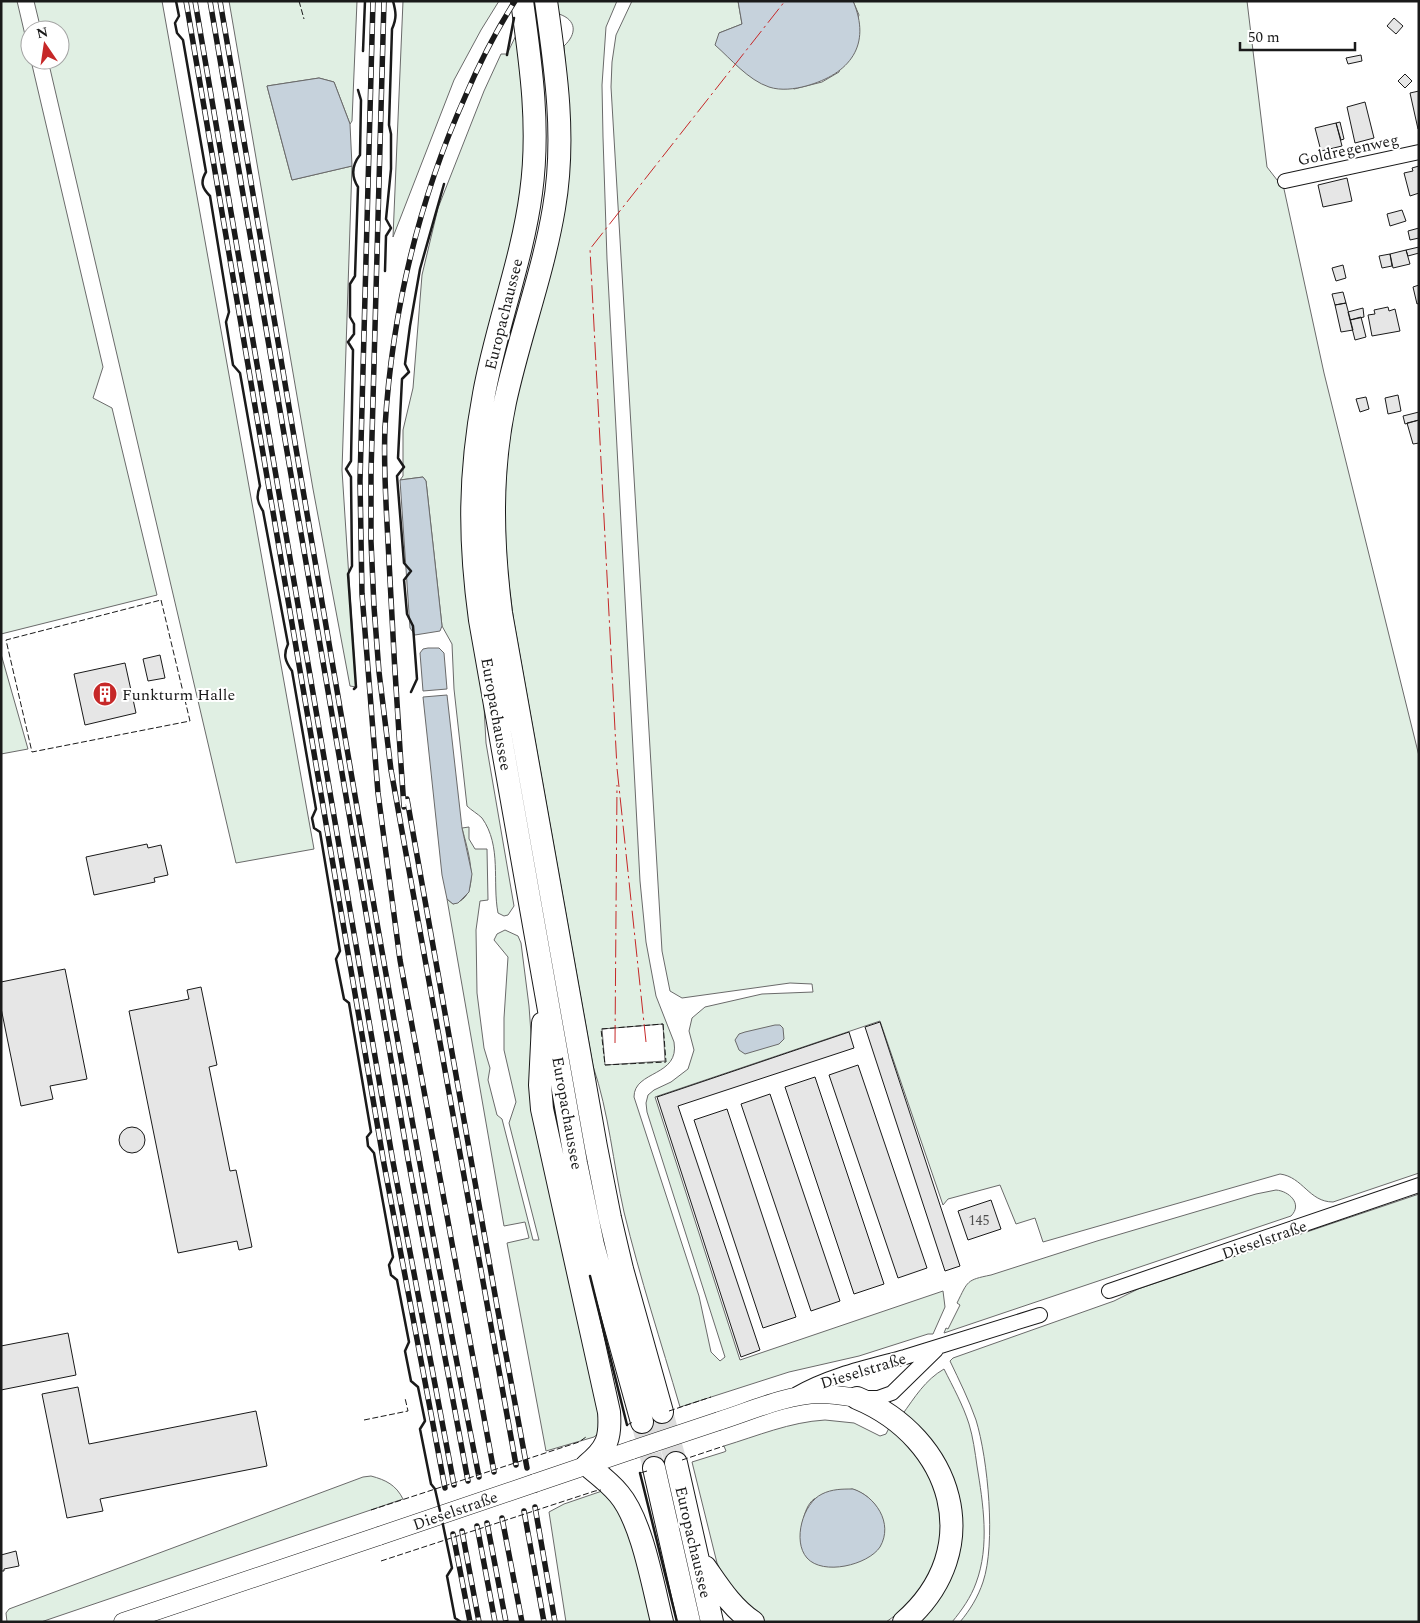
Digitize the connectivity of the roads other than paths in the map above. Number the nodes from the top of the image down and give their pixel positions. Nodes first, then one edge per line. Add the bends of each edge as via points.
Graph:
1 (522, 1) edge
2 (546, 1) edge
3 (1419, 152) edge
4 (1285, 181) dead end
5 (545, 981) junction
6 (1419, 1185) edge
7 (1109, 1291) dead end
8 (1040, 1315) dead end
9 (941, 1346) junction
10 (857, 1398) junction
11 (787, 1399) junction
12 (662, 1412) tunnel mouth
13 (642, 1422) tunnel mouth
14 (676, 1463) tunnel mouth
15 (587, 1466) junction
16 (654, 1468) tunnel mouth
17 (698, 1556) junction
18 (123, 1622) edge
19 (662, 1622) edge
20 (689, 1622) edge
21 (712, 1622) edge
22 (753, 1622) edge
23 (904, 1622) edge

1 - 5 main road, Europachaussee via 536,124 535,157 523,236 484,394 471,494 471,536 480,620
2 - 12 main road, Europachaussee via 558,93 558,171 546,246 504,404 494,483 494,542 503,623 596,1147 622,1269
3 - 4 street, Goldregenweg
5 - 13 main road, Europachaussee via 593,1245
5 - 15 main road via 540,1085 542,1110 609,1412 606,1446
6 - 7 street, Dieselstraße
8 - 9 street, Dieselstraße
9 - 10 street, Dieselstraße via 892,1393 878,1398
9 - 11 street, Dieselstraße via 833,1378
10 - 11 street, Dieselstraße via 818,1394
10 - 23 main road via 891,1415 925,1448 941,1475 948,1500 950,1544 944,1570 919,1609
11 - 15 street, Dieselstraße, bridge
14 - 17 main road, Europachaussee
15 - 18 street, Dieselstraße, bridge
15 - 19 main road via 620,1494 631,1512
16 - 20 main road, Europachaussee
17 - 21 main road, Europachaussee
17 - 22 main road via 725,1596

